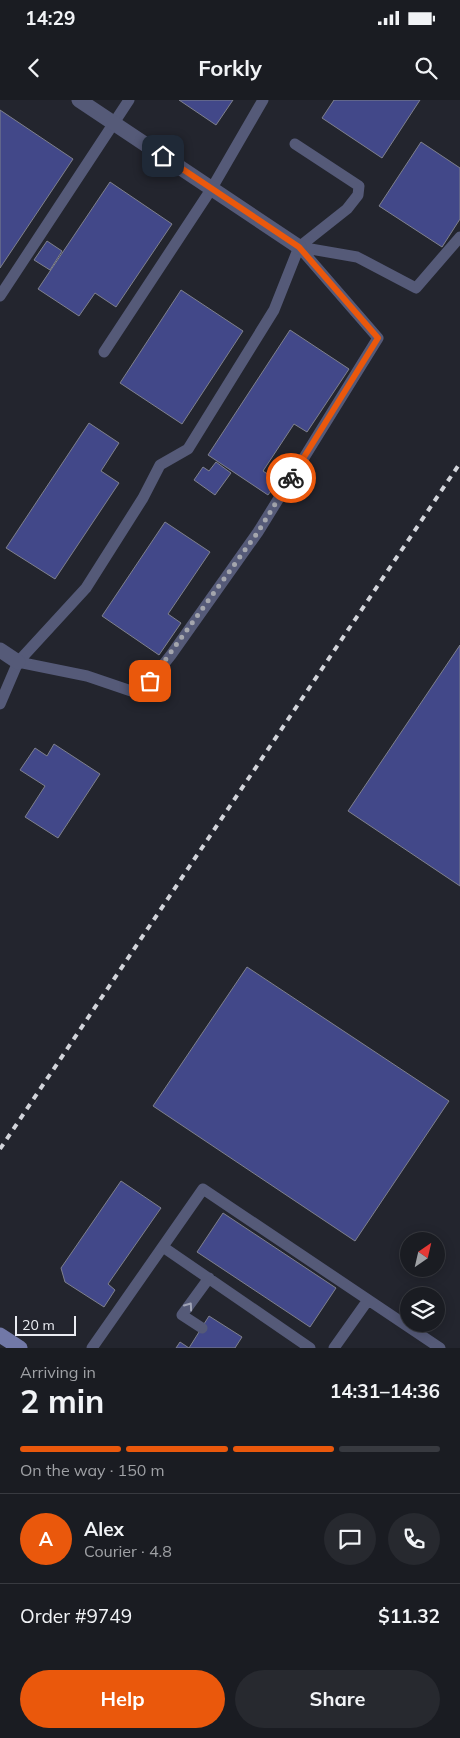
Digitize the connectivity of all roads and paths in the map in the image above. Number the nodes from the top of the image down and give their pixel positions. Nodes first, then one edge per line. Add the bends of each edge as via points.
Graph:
1 (80, 100) edge
2 (130, 100) edge
3 (263, 100) edge
4 (114, 123) junction
5 (295, 144) dead end
6 (212, 188) junction
7 (460, 237) edge
8 (299, 247) junction
9 (0, 296) edge
10 (104, 352) dead end
11 (0, 650) edge
12 (18, 662) junction
13 (0, 704) edge
14 (163, 1247) junction
15 (209, 1278) junction
16 (368, 1300) junction
17 (202, 1328) dead end
18 (0, 1335) edge
19 (20, 1348) edge
20 (92, 1348) edge
21 (310, 1348) edge
22 (334, 1348) edge
23 (440, 1348) edge

1 - 4 street
2 - 4 lane
3 - 6 lane
4 - 6 street
4 - 9 lane
5 - 8 lane via 359,186 358,195 348,209
6 - 8 street
6 - 10 lane
7 - 8 lane via 416,288 357,257
8 - 12 lane via 274,310 188,449 160,465 86,588
8 - 12 lane via 378,338 258,532 140,694 86,676
11 - 12 street
12 - 13 lane
14 - 15 lane
14 - 16 lane via 204,1189
14 - 20 lane
17 -> 15 lane via 182,1315
15 - 21 lane
16 - 22 lane
16 - 23 lane
18 - 19 main road

